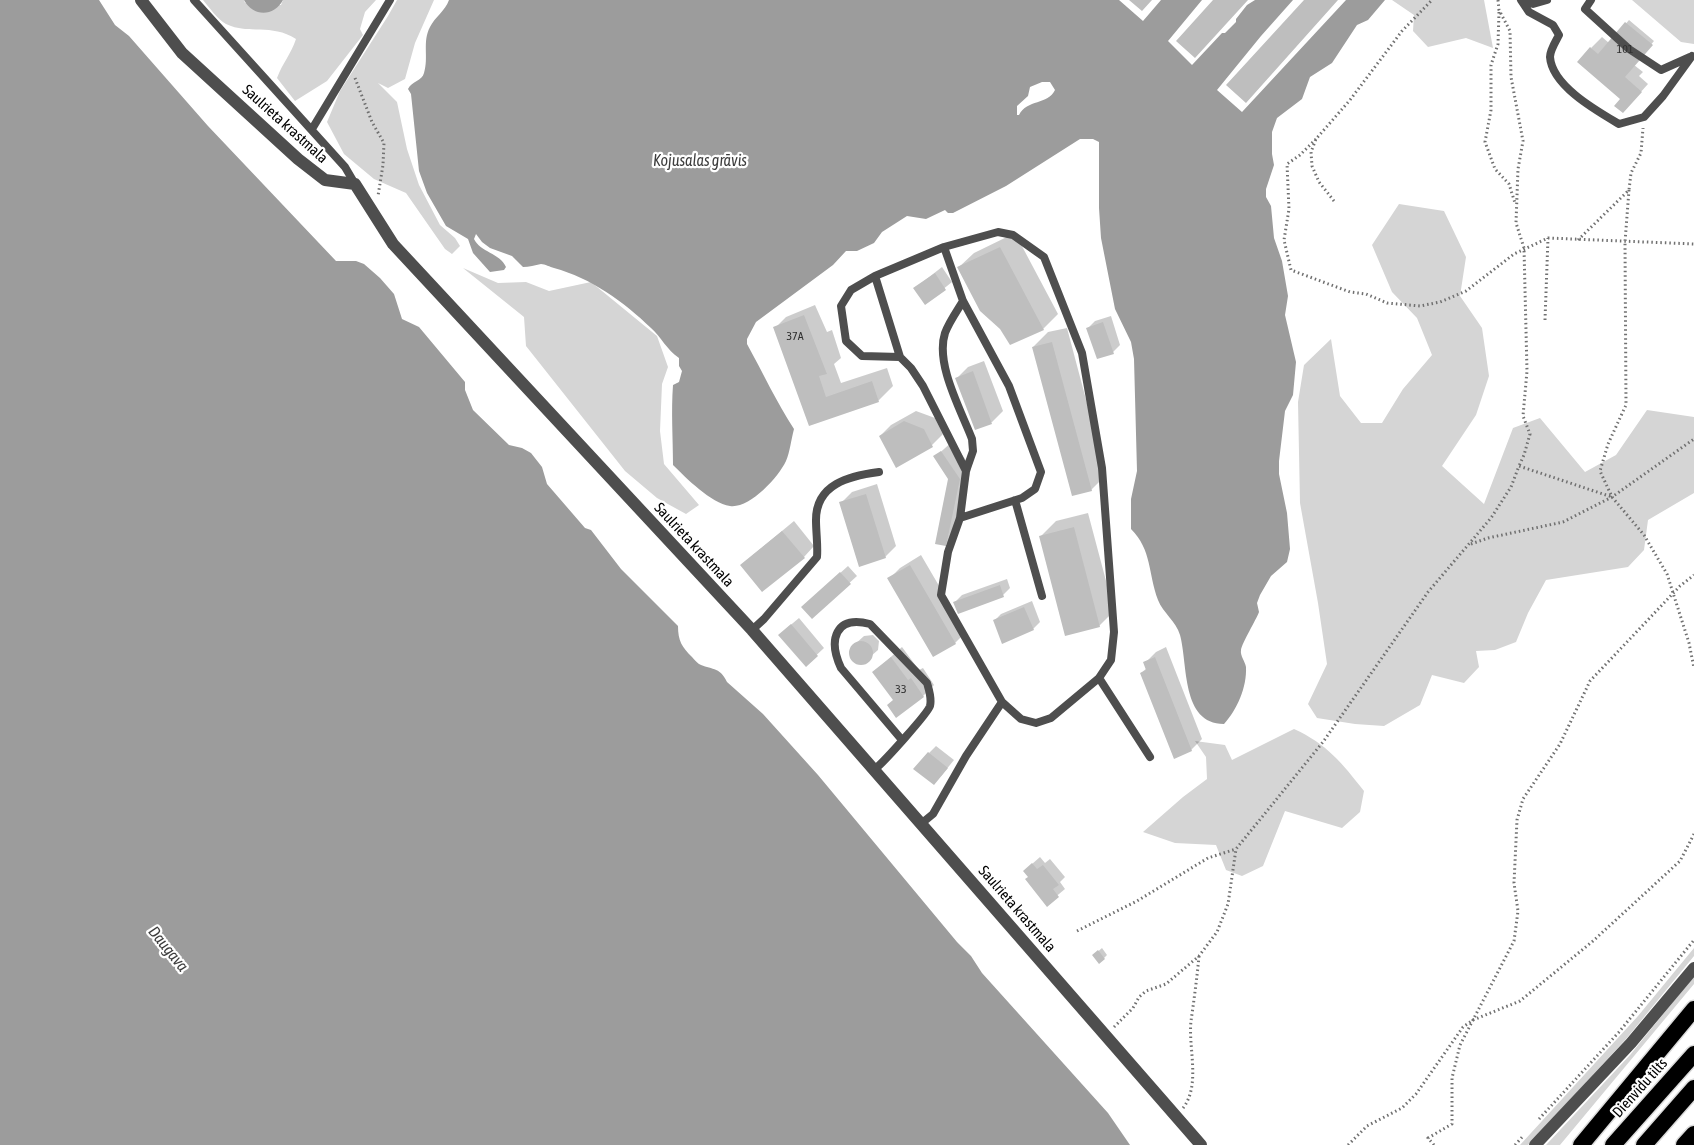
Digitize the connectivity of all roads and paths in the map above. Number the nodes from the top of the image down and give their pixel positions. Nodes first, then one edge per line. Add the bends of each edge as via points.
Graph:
1 (141, 0) edge
2 (194, 0) edge
3 (390, 0) edge
4 (1432, 0) edge
5 (1498, 0) edge
6 (1523, 0) edge
7 (1547, 0) edge
8 (1591, 0) edge
9 (1499, 10) junction
10 (1693, 56) edge
11 (350, 66) junction
12 (1644, 117) junction
13 (312, 129) junction
14 (1316, 139) junction
15 (355, 184) junction
16 (1629, 190) junction
17 (1334, 201) dead end
18 (1516, 204) junction
19 (375, 216) junction
20 (1548, 238) junction
21 (1578, 240) junction
22 (1625, 242) junction
23 (1694, 244) edge
24 (944, 247) junction
25 (1524, 248) junction
26 (875, 276) junction
27 (963, 300) junction
28 (1545, 320) dead end
29 (900, 357) junction
30 (1694, 439) edge
31 (1518, 466) junction
32 (966, 471) junction
33 (879, 472) dead end
34 (1612, 497) junction
35 (1015, 500) junction
36 (960, 518) junction
37 (1469, 545) junction
38 (1694, 575) edge
39 (1674, 593) junction
40 (1042, 596) dead end
41 (752, 630) junction
42 (1694, 668) edge
43 (1100, 678) junction
44 (1002, 702) junction
45 (902, 740) junction
46 (1150, 758) dead end
47 (875, 769) junction
48 (922, 824) junction
49 (1694, 834) edge
50 (1236, 849) junction
51 (1077, 931) dead end
52 (1694, 940) edge
53 (1199, 956) junction
54 (1694, 968) edge
55 (1694, 1009) edge
56 (1473, 1020) junction
57 (1106, 1035) junction
58 (1694, 1054) edge
59 (1694, 1088) edge
60 (1175, 1115) junction
61 (1539, 1119) dead end
62 (1531, 1128) dead end
63 (1694, 1134) edge
64 (1201, 1145) edge
65 (1348, 1145) edge
66 (1434, 1145) edge
67 (1515, 1145) edge
68 (1535, 1145) edge
69 (1581, 1145) edge
70 (1613, 1145) edge
71 (1644, 1145) edge
72 (1684, 1145) edge

1 - 15 street, Saulrieta krastmala via 182,53 298,159 326,180
2 - 13 lane
3 - 11 lane
4 - 14 path via 1402,31
5 - 9 path
6 - 7 lane via 1533,4
6 - 12 lane via 1529,12 1553,25 1558,35 1550,55 1555,72 1583,102 1619,124
8 - 10 lane via 1585,9 1629,50 1661,70
9 - 18 path via 1510,31 1511,77 1523,141
9 - 18 path via 1485,142
10 - 12 lane
11 - 13 lane
11 - 19 path via 384,143
12 - 16 path via 1641,153 1631,173
13 - 15 lane via 345,166
14 - 17 path via 1311,152 1312,166
14 - 25 path via 1287,164 1284,240 1291,270 1387,303 1420,306 1467,291
15 - 19 street, Saulrieta krastmala
16 - 21 path
16 - 22 path
18 - 25 path via 1516,223
19 - 41 street, Saulrieta krastmala via 393,244
20 - 21 path
20 - 25 path
20 - 28 path
21 - 22 path
22 - 23 path
22 - 34 path via 1626,405 1600,471
24 - 26 lane
24 - 27 lane
24 - 43 lane via 998,232 1013,234 1044,257 1082,352 1102,468 1114,632 1111,660
25 - 31 path via 1527,371 1523,416 1530,434
26 - 29 lane
26 - 29 lane via 851,290 841,306 846,341 862,356
27 - 32 lane via 945,333 942,354 972,440 973,451
27 - 35 lane via 1009,386 1041,472 1035,489
29 - 32 lane via 923,386
30 - 34 path
31 - 34 path
31 - 37 path via 1511,486
32 - 36 lane
33 - 41 lane via 853,475 835,484 820,499 816,518 817,558
34 - 37 path via 1563,522
34 - 39 path via 1644,535 1668,574
35 - 36 lane
35 - 40 lane
36 - 44 lane via 948,552 941,595
37 - 50 path via 1428,592 1323,741
38 - 39 path
39 - 42 path
39 - 56 path via 1590,681 1560,744 1523,798 1517,820 1514,883 1518,911 1514,941
41 - 47 street, Saulrieta krastmala
43 - 44 lane via 1051,718 1036,723 1021,719
43 - 46 lane
44 - 48 lane via 933,814
45 - 45 lane via 841,668 834,653 839,630 848,623 870,624 927,683 930,707
45 - 47 lane
47 - 48 street, Saulrieta krastmala
48 - 57 street, Saulrieta krastmala
49 - 56 path via 1680,861 1593,941 1520,1001
50 - 51 path via 1208,858 1137,901
50 - 53 path via 1228,904 1217,932
52 - 61 path via 1619,1032
53 - 57 path via 1166,984 1139,997
53 - 60 path via 1191,1023 1191,1090 1188,1102
54 - 68 street via 1631,1043
55 - 69 highway
56 - 65 path via 1402,1108 1366,1126
56 - 66 path via 1460,1045 1452,1078 1452,1124 1428,1138
57 - 60 street, Saulrieta krastmala
58 - 70 highway, Dienvidu tilts
59 - 71 highway
60 - 64 street, Saulrieta krastmala
62 - 67 path
63 - 72 highway

